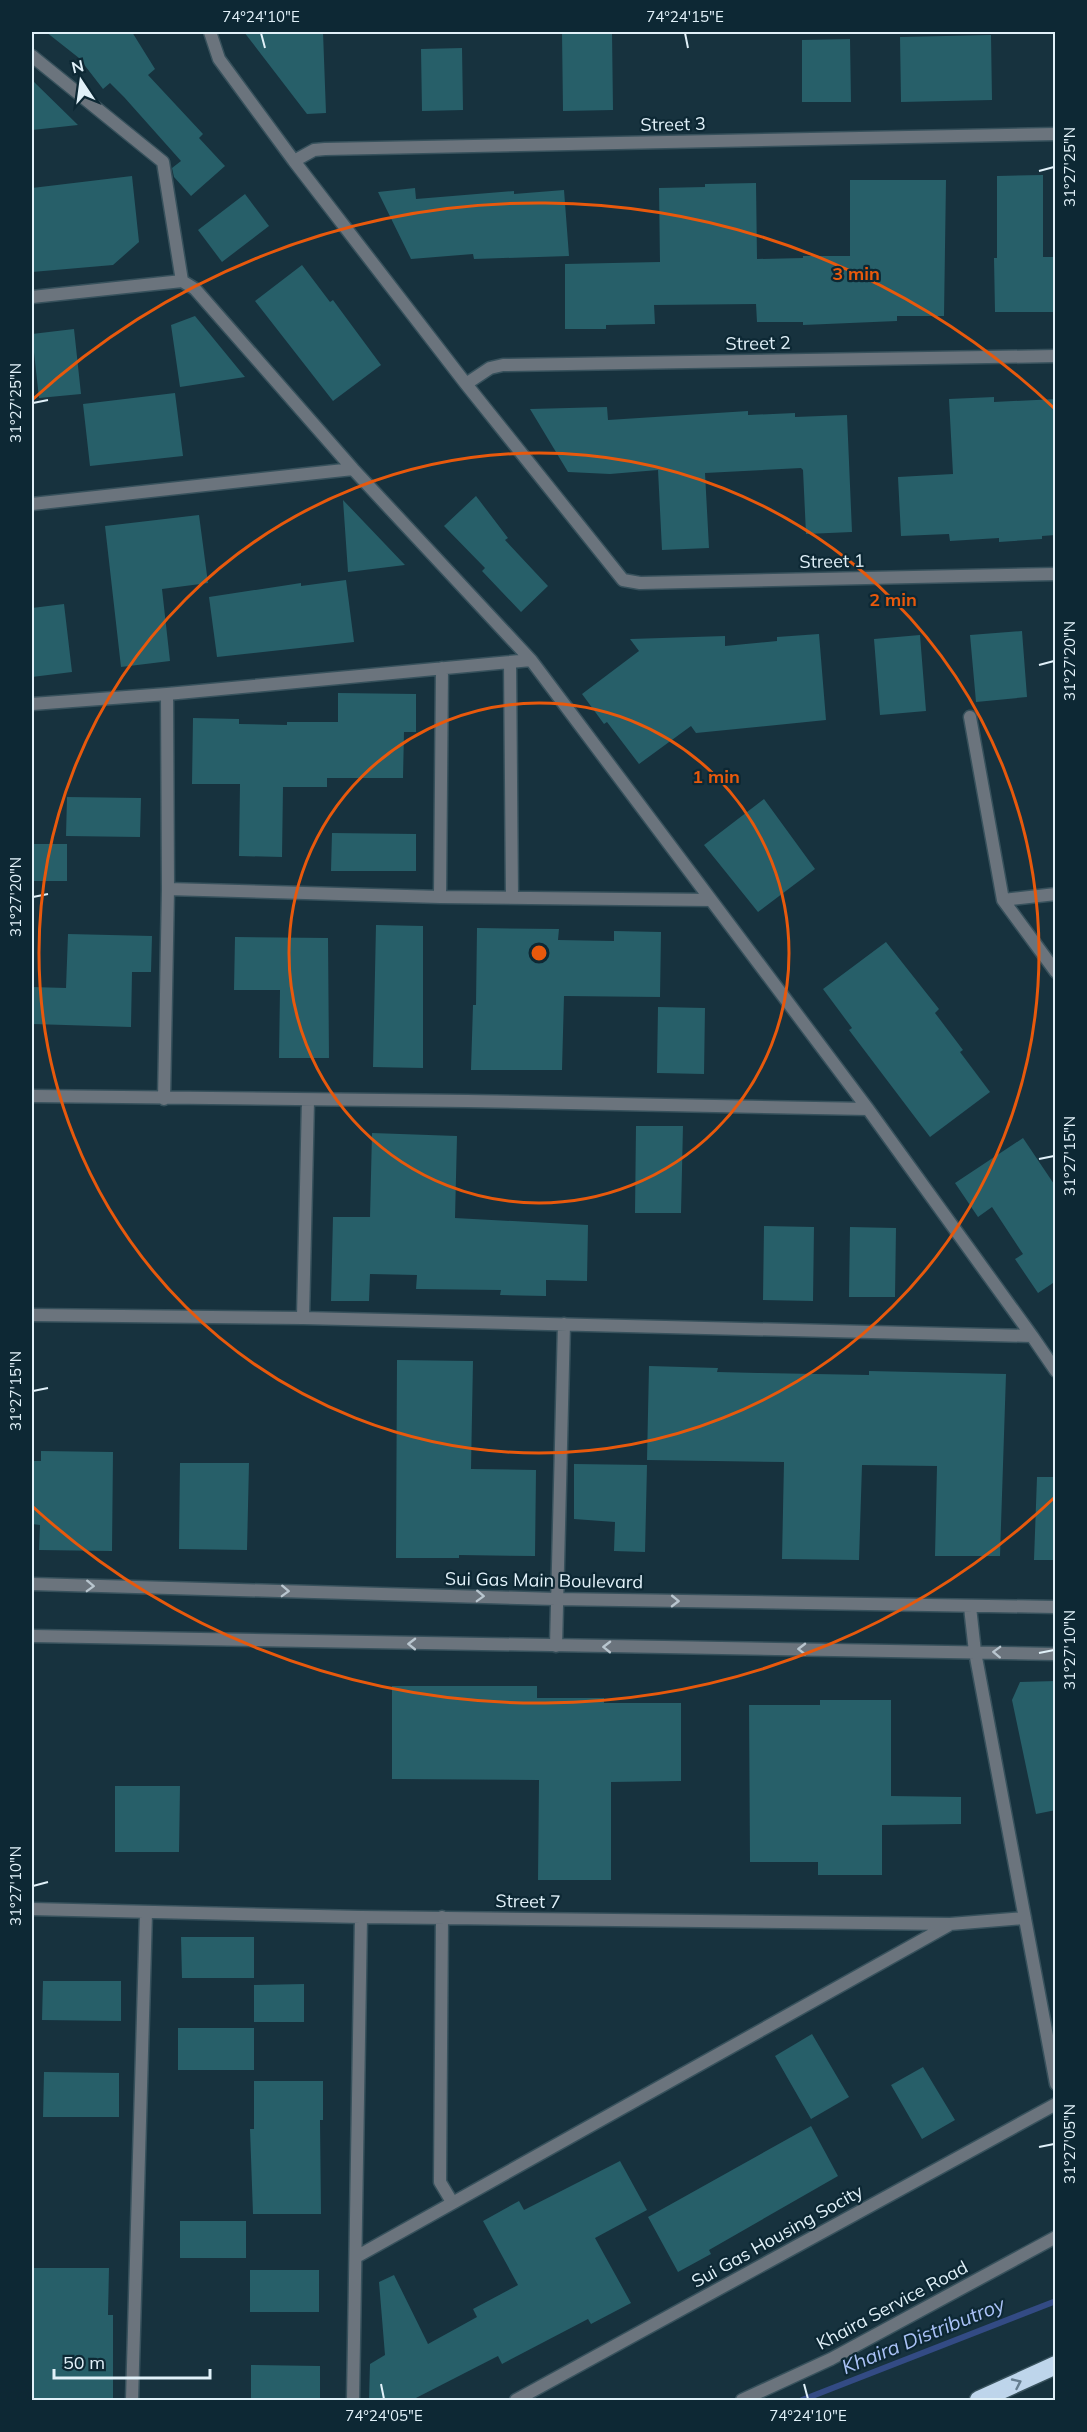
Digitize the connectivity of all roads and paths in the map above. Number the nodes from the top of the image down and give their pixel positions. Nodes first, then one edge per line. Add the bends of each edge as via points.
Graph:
1 (210, 32) edge
2 (32, 56) edge
3 (1056, 134) edge
4 (294, 161) junction
5 (182, 281) junction
6 (32, 297) edge
7 (1056, 356) edge
8 (466, 384) junction
9 (353, 470) junction
10 (32, 504) edge
11 (1056, 574) edge
12 (531, 660) junction
13 (510, 662) junction
14 (442, 668) junction
15 (167, 694) junction
16 (32, 704) edge
17 (970, 717) dead end
18 (168, 889) junction
19 (1056, 894) edge
20 (440, 897) junction
21 (512, 897) junction
22 (711, 900) junction
23 (1003, 900) junction
24 (1056, 972) edge
25 (32, 1096) edge
26 (164, 1099) junction
27 (308, 1100) junction
28 (868, 1109) junction
29 (32, 1315) edge
30 (303, 1318) junction
31 (564, 1324) junction
32 (1032, 1336) junction
33 (1056, 1371) edge
34 (32, 1584) edge
35 (556, 1599) junction
36 (970, 1607) junction
37 (1056, 1608) edge
38 (32, 1636) edge
39 (556, 1646) junction
40 (975, 1652) junction
41 (1056, 1654) edge
42 (32, 1909) edge
43 (146, 1912) junction
44 (361, 1917) junction
45 (442, 1917) junction
46 (1025, 1918) junction
47 (950, 1924) junction
48 (1056, 2084) edge
49 (1056, 2104) edge
50 (452, 2202) junction
51 (1056, 2237) edge
52 (356, 2257) junction
53 (1056, 2365) edge
54 (132, 2400) edge
55 (353, 2400) edge
56 (516, 2400) edge
57 (742, 2400) edge
58 (979, 2400) edge

1 - 4 street via 219,58
2 - 5 street via 164,162
3 - 4 street, Street 3 via 325,149 314,150
4 - 8 street
5 - 6 street
5 - 9 street via 195,289
7 - 8 street, Street 2 via 503,366 490,368
8 - 11 street, Street 1 via 623,580 640,583
9 - 10 street
9 - 12 street
12 - 13 street
12 - 22 street
13 - 14 street
13 - 21 street
14 - 15 street
14 - 20 street
15 - 16 street
15 - 18 street
17 - 23 street
18 - 20 street
18 - 26 street
19 - 23 street
20 - 21 street
21 - 22 street
22 - 28 street
23 - 24 street
25 - 26 street
26 - 27 street
27 - 28 street
27 - 30 street
28 - 32 street
29 - 30 street
30 - 31 street
31 - 32 street
31 - 35 street
32 - 33 street
34 -> 35 street, Sui Gas Main Boulevard
35 -> 36 street, Sui Gas Main Boulevard
35 - 39 street
36 - 37 street, Sui Gas Main Boulevard
36 - 40 street
39 -> 38 street
40 -> 39 street
41 -> 40 street
40 - 46 street
42 - 43 street, Street 7
43 - 44 street, Street 7
43 - 54 street
44 - 45 street, Street 7
44 - 52 street
45 - 47 street, Street 7
45 - 50 street via 440,2182
46 - 47 street, Street 7
46 - 48 street
47 - 50 street
49 - 56 street, Sui Gas Housing Socity
50 - 52 street
51 - 57 street, Khaira Service Road via 831,2359
52 - 55 street
58 -> 53 highway

